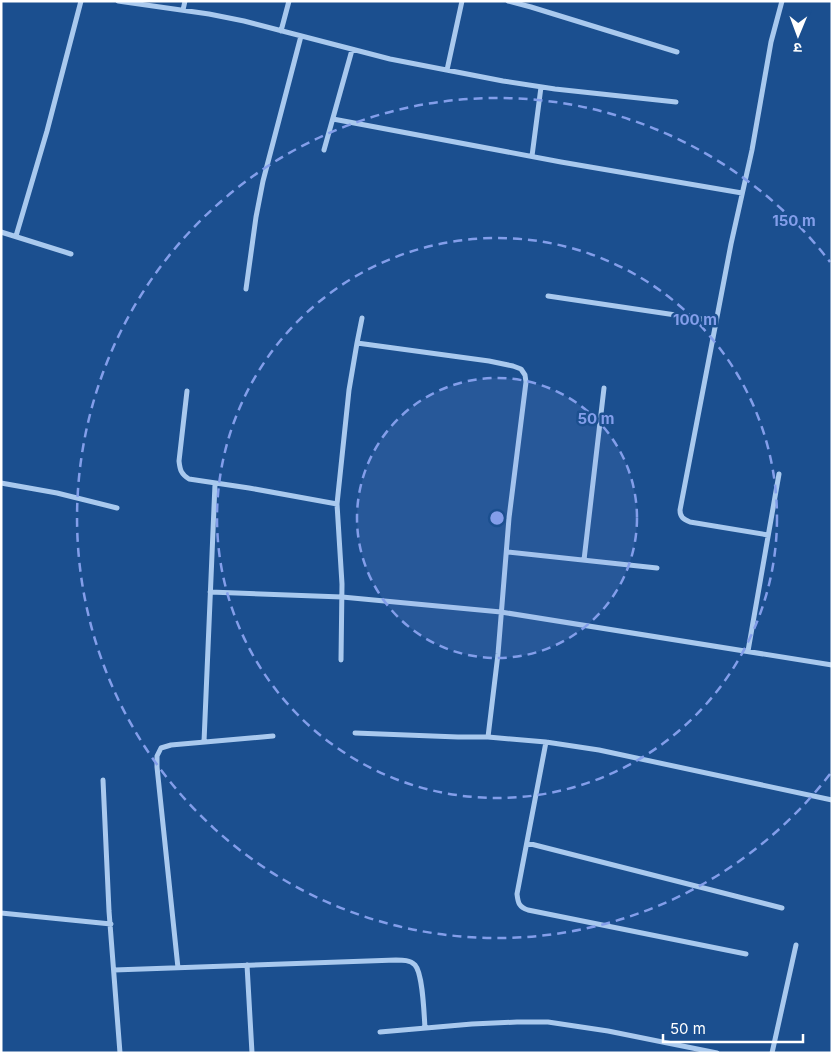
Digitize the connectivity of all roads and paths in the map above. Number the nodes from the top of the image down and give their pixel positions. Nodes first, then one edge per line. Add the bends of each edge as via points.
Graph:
1 (81, 1) edge
2 (118, 1) edge
3 (186, 1) edge
4 (289, 1) edge
5 (462, 1) edge
6 (508, 1) edge
7 (782, 1) edge
8 (183, 10) junction
9 (281, 31) junction
10 (301, 36) junction
11 (352, 50) junction
12 (677, 52) dead end
13 (447, 70) junction
14 (540, 87) junction
15 (676, 102) dead end
16 (333, 119) junction
17 (324, 150) dead end
18 (532, 156) junction
19 (742, 193) junction
20 (1, 232) edge
21 (16, 236) junction
22 (71, 254) dead end
23 (246, 289) dead end
24 (548, 296) dead end
25 (362, 318) dead end
26 (716, 321) junction
27 (356, 343) junction
28 (604, 388) dead end
29 (188, 391) dead end
30 (779, 474) dead end
31 (1, 483) edge
32 (215, 484) junction
33 (337, 504) junction
34 (117, 508) dead end
35 (768, 535) junction
36 (507, 552) junction
37 (584, 560) junction
38 (657, 568) dead end
39 (210, 592) junction
40 (342, 597) junction
41 (501, 612) junction
42 (748, 651) junction
43 (341, 660) dead end
44 (832, 665) edge
45 (355, 733) dead end
46 (273, 736) dead end
47 (488, 737) junction
48 (204, 742) junction
49 (546, 742) junction
50 (103, 780) dead end
51 (832, 800) edge
52 (527, 843) junction
53 (782, 908) dead end
54 (1, 913) edge
55 (110, 924) junction
56 (796, 946) dead end
57 (746, 954) dead end
58 (247, 965) junction
59 (178, 968) junction
60 (114, 970) junction
61 (425, 1028) junction
62 (380, 1032) dead end
63 (120, 1053) edge
64 (252, 1053) edge
65 (717, 1053) edge
66 (772, 1053) edge

1 - 21 street via 48,131
2 - 8 street
3 - 8 street
4 - 9 street
5 - 13 street
6 - 12 street
7 - 19 street
8 - 9 street
9 - 10 street
10 - 11 street
10 - 23 street via 263,181
11 - 13 street
11 - 16 street
13 - 14 street
14 - 15 street
14 - 18 street
16 - 17 street
16 - 18 street
18 - 19 street
19 - 26 street
20 - 21 street
21 - 22 street
24 - 26 street
25 - 27 street
26 - 35 street via 680,515 690,522
27 - 33 street
27 - 36 street via 521,369 526,382
28 - 37 street
29 - 32 street via 180,469 189,479
30 - 35 street
31 - 34 street
32 - 33 street
32 - 39 street
33 - 40 street
35 - 42 street
36 - 37 street
36 - 41 street
37 - 38 street
39 - 40 street
39 - 48 street
40 - 41 street
40 - 43 street
41 - 42 street
41 - 47 street
42 - 44 street
45 - 47 street
46 - 48 street
47 - 49 street
48 - 59 street via 171,745 161,748 157,756
49 - 51 street via 600,750
49 - 52 street
50 - 55 street
52 - 53 street
52 - 57 street via 517,894 522,908
54 - 55 street
55 - 60 street
56 - 66 street
58 - 59 street
58 - 61 street via 410,961 420,973
58 - 64 street
59 - 60 street
60 - 63 street
61 - 62 street
61 - 65 street via 548,1022

